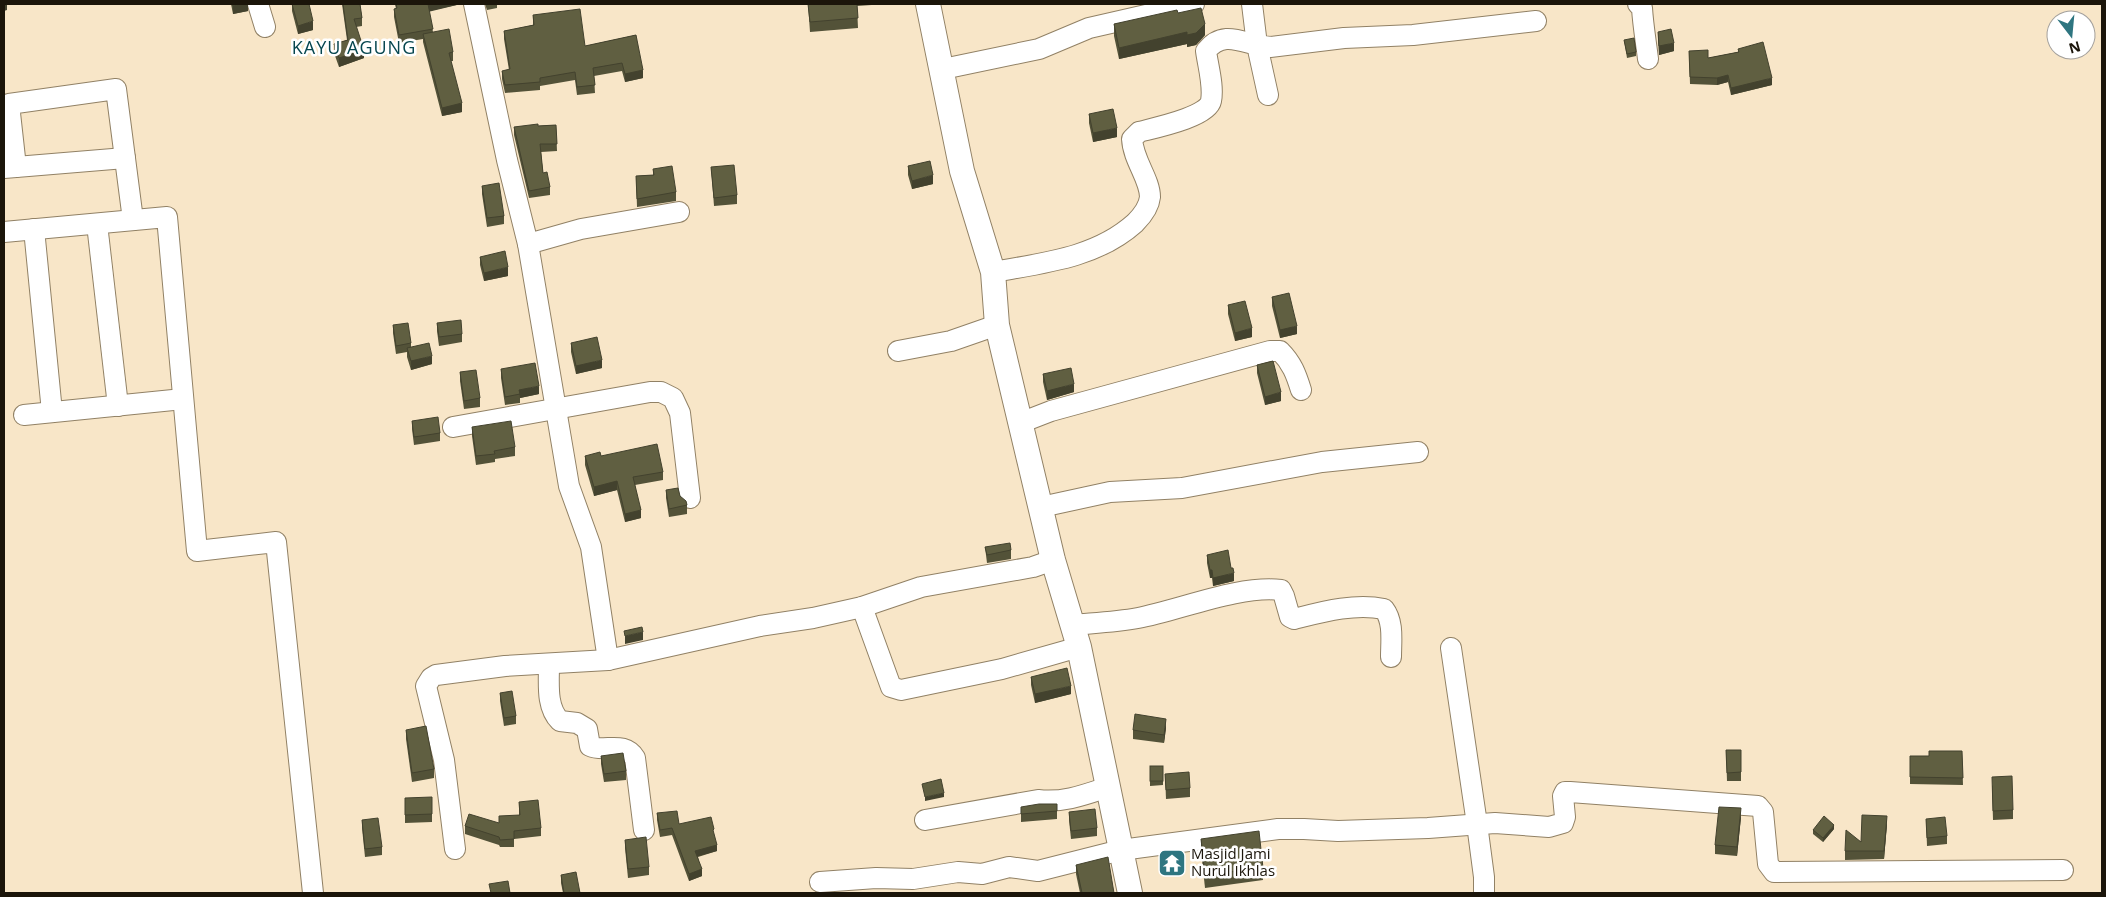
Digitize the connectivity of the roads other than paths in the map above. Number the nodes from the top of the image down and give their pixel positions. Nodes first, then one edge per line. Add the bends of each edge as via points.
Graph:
1 (258, 4) edge
2 (474, 4) edge
3 (928, 4) edge
4 (1194, 4) edge
5 (1252, 4) edge
6 (1638, 4) edge
7 (1536, 21) dead end
8 (264, 27) dead end
9 (1258, 45) junction
10 (1648, 59) dead end
11 (943, 68) junction
12 (1268, 95) dead end
13 (125, 158) junction
14 (10, 168) edge
15 (679, 212) dead end
16 (132, 220) junction
17 (97, 224) junction
18 (34, 229) junction
19 (4, 232) edge
20 (528, 244) junction
21 (993, 272) junction
22 (997, 325) junction
23 (898, 351) dead end
24 (1301, 390) dead end
25 (183, 399) junction
26 (118, 406) junction
27 (557, 410) junction
28 (52, 412) junction
29 (24, 415) dead end
30 (1020, 423) junction
31 (453, 427) dead end
32 (1418, 452) dead end
33 (690, 498) dead end
34 (1041, 507) junction
35 (1053, 560) junction
36 (862, 607) junction
37 (1076, 636) junction
38 (1451, 648) dead end
39 (1391, 657) dead end
40 (608, 660) junction
41 (549, 664) junction
42 (1108, 787) junction
43 (925, 820) dead end
44 (1477, 824) junction
45 (644, 830) dead end
46 (455, 850) dead end
47 (1121, 850) junction
48 (2063, 870) dead end
49 (820, 882) dead end
50 (313, 893) edge
51 (1130, 893) edge
52 (1484, 893) edge

1 - 8 street
2 - 20 street
3 - 11 street
4 - 11 street via 1089,28 1039,49
5 - 9 street
6 - 10 street via 1642,8
7 - 9 street via 1412,35 1344,38 1270,47
9 - 12 street
9 - 21 street via 1225,38 1211,44 1206,51 1211,104 1202,112 1133,136 1132,150 1150,197 1144,215 1127,230 1083,254
11 - 21 street via 962,171
13 - 14 street
13 - 14 street via 116,89 9,104
13 - 16 street
15 - 20 street via 581,230
16 - 17 street
16 - 25 street via 167,217
17 - 18 street
17 - 26 street
18 - 19 street
18 - 28 street
20 - 27 street
21 - 22 street
22 - 23 street via 951,341
22 - 30 street
24 - 30 street via 1295,369 1287,358 1280,351 1270,351 1052,411
25 - 26 street
25 - 50 street via 197,551 276,542
26 - 28 street
27 - 31 street
27 - 33 street via 650,392 661,392 673,398 680,413
27 - 40 street via 569,486 591,547
28 - 29 street
30 - 34 street
32 - 34 street via 1322,462 1182,488 1110,492
34 - 35 street
35 - 36 street via 1033,567 922,587
35 - 37 street
36 - 37 street via 891,687 896,690 1002,669
36 - 40 street
37 - 39 street via 1214,599 1271,589 1281,590 1290,617 1294,618 1330,610 1384,609 1389,615
37 - 42 street
38 - 44 street
40 - 41 street
41 - 45 street via 553,713 560,721 577,723 586,729 590,746 597,749 622,748 631,752
41 - 46 street via 444,674 428,682 426,686 444,760
42 - 43 street via 1067,800 1038,800
42 - 47 street
44 - 47 street via 1338,831 1278,830
44 - 48 street via 1557,826 1565,817 1565,792 1754,805 1763,812 1768,864 1774,872
44 - 52 street
47 - 49 street via 1038,871 1009,867 982,874 958,872 913,879
47 - 51 street

